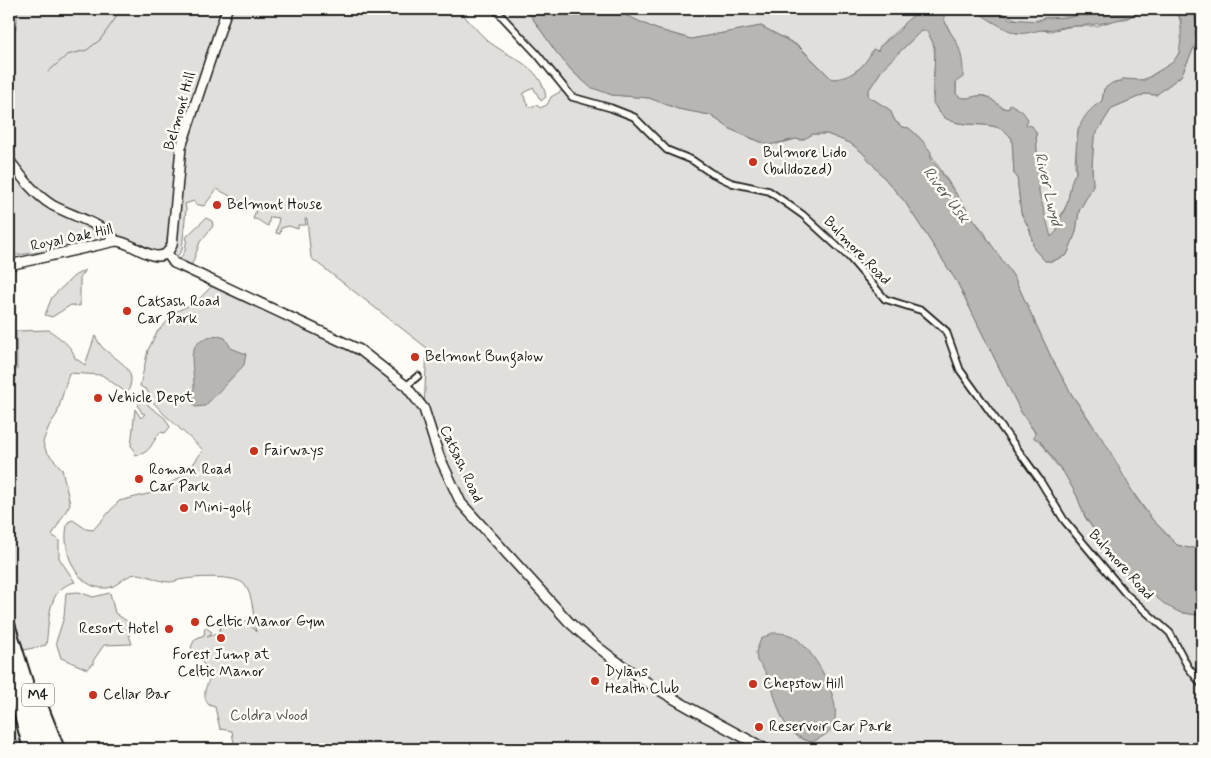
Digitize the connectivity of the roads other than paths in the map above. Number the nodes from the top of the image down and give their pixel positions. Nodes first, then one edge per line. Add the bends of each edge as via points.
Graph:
1 (227, 9) edge
2 (495, 9) edge
3 (9, 160) edge
4 (116, 241) junction
5 (167, 253) junction
6 (9, 265) edge
7 (418, 376) dead end
8 (406, 386) junction
9 (9, 624) edge
10 (15, 642) junction
11 (9, 656) edge
12 (12, 677) edge
13 (1202, 685) edge
14 (31, 749) edge
15 (39, 749) edge
16 (48, 749) edge
17 (59, 749) edge
18 (766, 749) edge

1 - 5 street, Belmont Hill via 181,147 172,245
2 - 13 street, Bulmore Road via 572,97 634,117 667,150 692,160 711,173 769,191 803,215 850,258 885,299 923,312 946,331 960,370 1039,479 1064,520 1126,594 1170,632 1188,667
3 - 4 street via 51,204 100,228
4 - 5 street, Royal Oak Hill via 127,242 158,256
4 - 6 street, Royal Oak Hill
5 - 8 street, Catsash Road via 174,263 360,350
7 - 8 street
8 - 18 street, Catsash Road via 424,409 439,456 461,503 569,622 586,638 671,698
9 - 10 highway, M4
10 - 16 highway, M4
10 - 17 highway, M4
11 - 12 highway, M4
12 - 14 highway, M4
12 - 15 highway, M4

